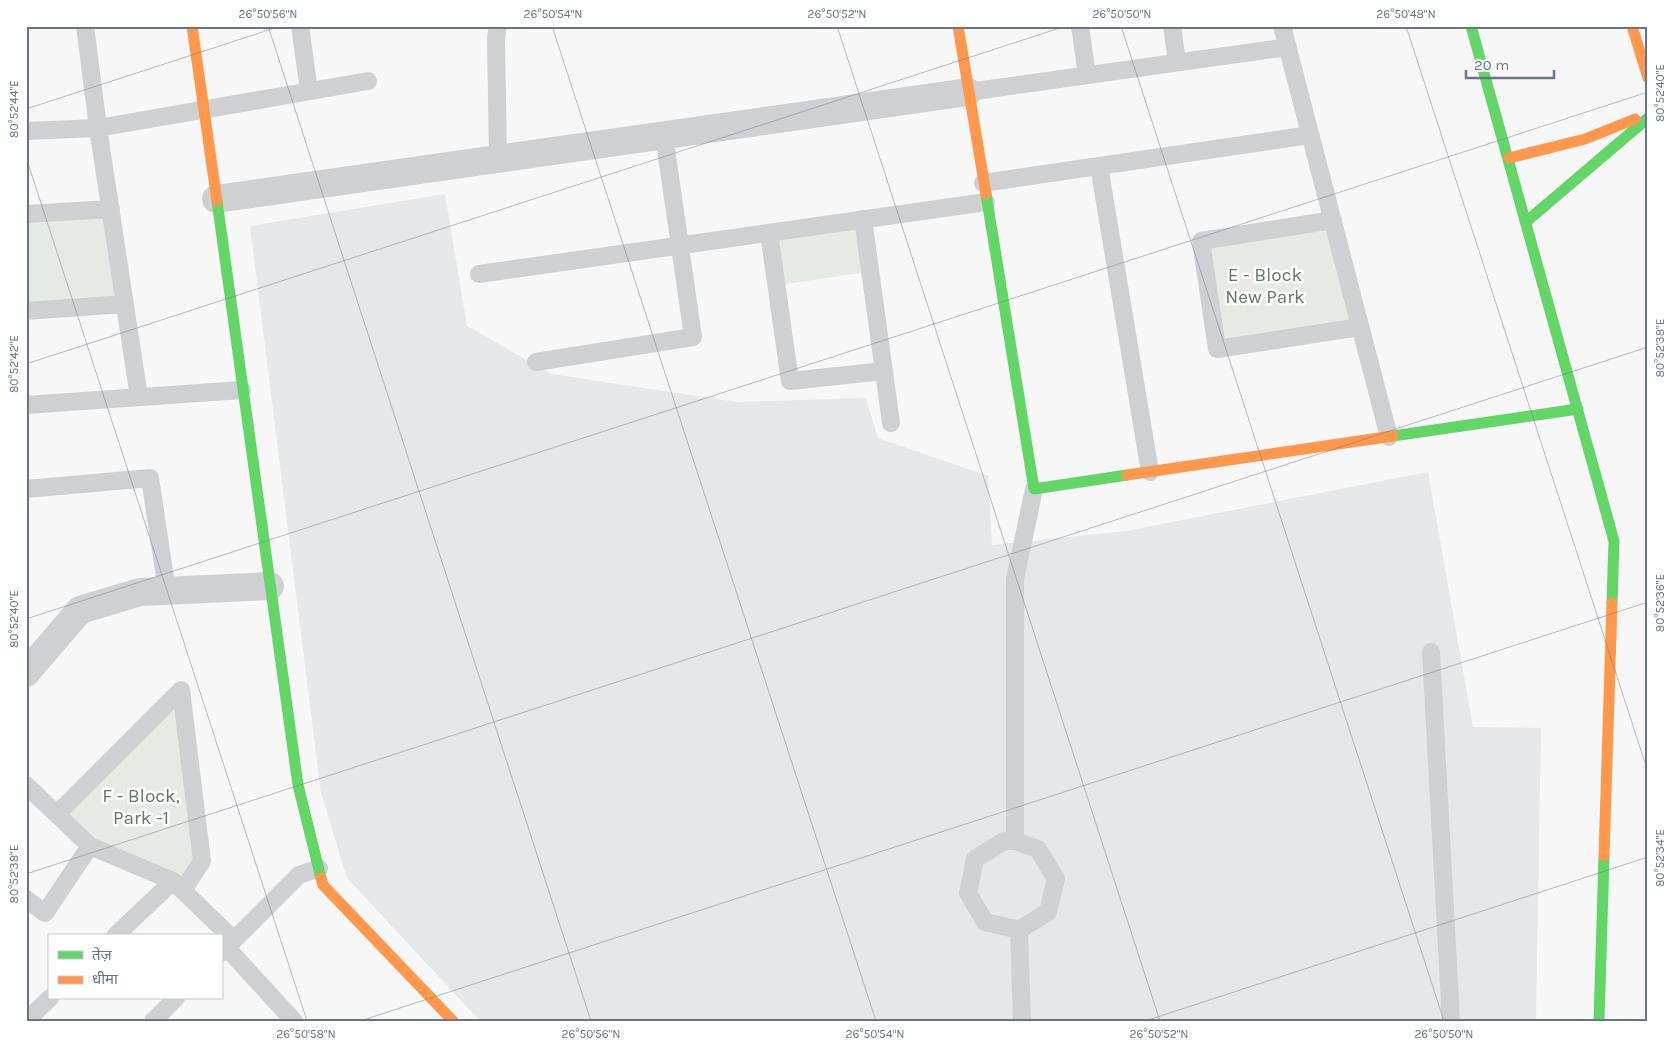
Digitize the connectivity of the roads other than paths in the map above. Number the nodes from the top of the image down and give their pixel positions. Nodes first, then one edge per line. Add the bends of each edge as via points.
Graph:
1 (85, 26) edge
2 (192, 26) edge
3 (300, 26) edge
4 (498, 26) edge
5 (958, 26) edge
6 (1080, 26) edge
7 (1172, 26) edge
8 (1282, 26) edge
9 (1472, 26) edge
10 (1632, 26) edge
11 (1288, 47) junction
12 (1177, 62) junction
13 (1087, 75) junction
14 (1648, 78) edge
15 (368, 81) dead end
16 (309, 91) junction
17 (968, 92) junction
18 (204, 109) junction
19 (1648, 114) edge
20 (1648, 118) edge
21 (98, 128) junction
22 (26, 131) edge
23 (664, 135) junction
24 (1310, 135) junction
25 (1509, 158) junction
26 (498, 159) junction
27 (1099, 166) junction
28 (983, 183) junction
29 (216, 199) junction
30 (986, 202) junction
31 (111, 209) junction
32 (26, 214) edge
33 (863, 220) junction
34 (1333, 220) junction
35 (1527, 222) junction
36 (769, 233) junction
37 (680, 245) junction
38 (479, 274) dead end
39 (125, 304) junction
40 (26, 311) edge
41 (1360, 327) junction
42 (536, 362) dead end
43 (884, 371) junction
44 (242, 390) junction
45 (139, 397) junction
46 (26, 405) edge
47 (1578, 409) junction
48 (891, 423) dead end
49 (1389, 437) junction
50 (1150, 472) junction
51 (26, 489) edge
52 (1034, 489) junction
53 (270, 586) junction
54 (167, 591) junction
55 (1431, 652) dead end
56 (29, 664) edge
57 (26, 785) edge
58 (57, 814) junction
59 (1015, 840) junction
60 (90, 846) junction
61 (319, 868) junction
62 (178, 885) junction
63 (26, 899) edge
64 (1019, 930) junction
65 (117, 934) edge
66 (217, 934) edge
67 (227, 947) edge
68 (48, 1000) edge
69 (174, 1000) edge
70 (444, 1018) edge
71 (26, 1021) edge
72 (153, 1021) edge
73 (294, 1021) edge
74 (1022, 1021) edge
75 (1452, 1021) edge
76 (1599, 1021) edge

1 - 21 lane
2 - 18 street
3 - 16 lane
4 - 26 lane
5 - 17 street
6 - 13 lane
7 - 12 lane
8 - 11 lane
9 - 25 street
10 - 14 street
11 - 12 lane
11 - 24 lane
12 - 13 lane
13 - 17 lane
15 - 16 lane
16 - 18 lane
17 - 23 street
17 - 28 street
18 - 21 lane
18 - 29 street
19 - 25 street via 1585,139
20 - 35 street
21 - 22 lane
21 - 31 lane
23 - 26 street
23 - 37 lane
24 - 27 lane
24 - 34 lane
25 - 35 street
26 - 29 street
27 - 28 lane
27 - 50 lane
28 - 30 street
29 - 44 street
30 - 33 lane
30 - 52 street
31 - 32 lane
31 - 39 lane
33 - 36 lane
33 - 43 lane
34 - 41 lane
34 - 41 lane via 1201,241 1217,349
35 - 47 street
36 - 37 lane
36 - 43 lane via 790,381
37 - 38 lane
37 - 42 lane via 693,337
39 - 40 lane
39 - 45 lane
41 - 49 lane
43 - 48 lane
44 - 45 lane
44 - 53 street
45 - 46 lane
47 - 49 street
47 - 76 street via 1614,541
49 - 50 street
50 - 52 street
51 - 54 lane via 150,478
52 - 59 lane via 1015,579
53 - 54 street
53 - 61 street via 298,785
54 - 56 street via 140,592 80,610
55 - 75 lane
57 - 58 lane
58 - 60 lane
58 - 62 lane via 181,690 202,861
59 - 64 lane via 1038,849 1056,879 1048,912
59 - 64 lane via 1004,841 975,859 968,892 985,922
60 - 62 lane
60 - 63 lane via 45,913
61 - 67 lane via 299,875
61 - 70 street via 323,885
62 - 65 lane
62 - 66 lane
64 - 74 lane
67 - 73 lane
68 - 71 lane
69 - 72 lane

